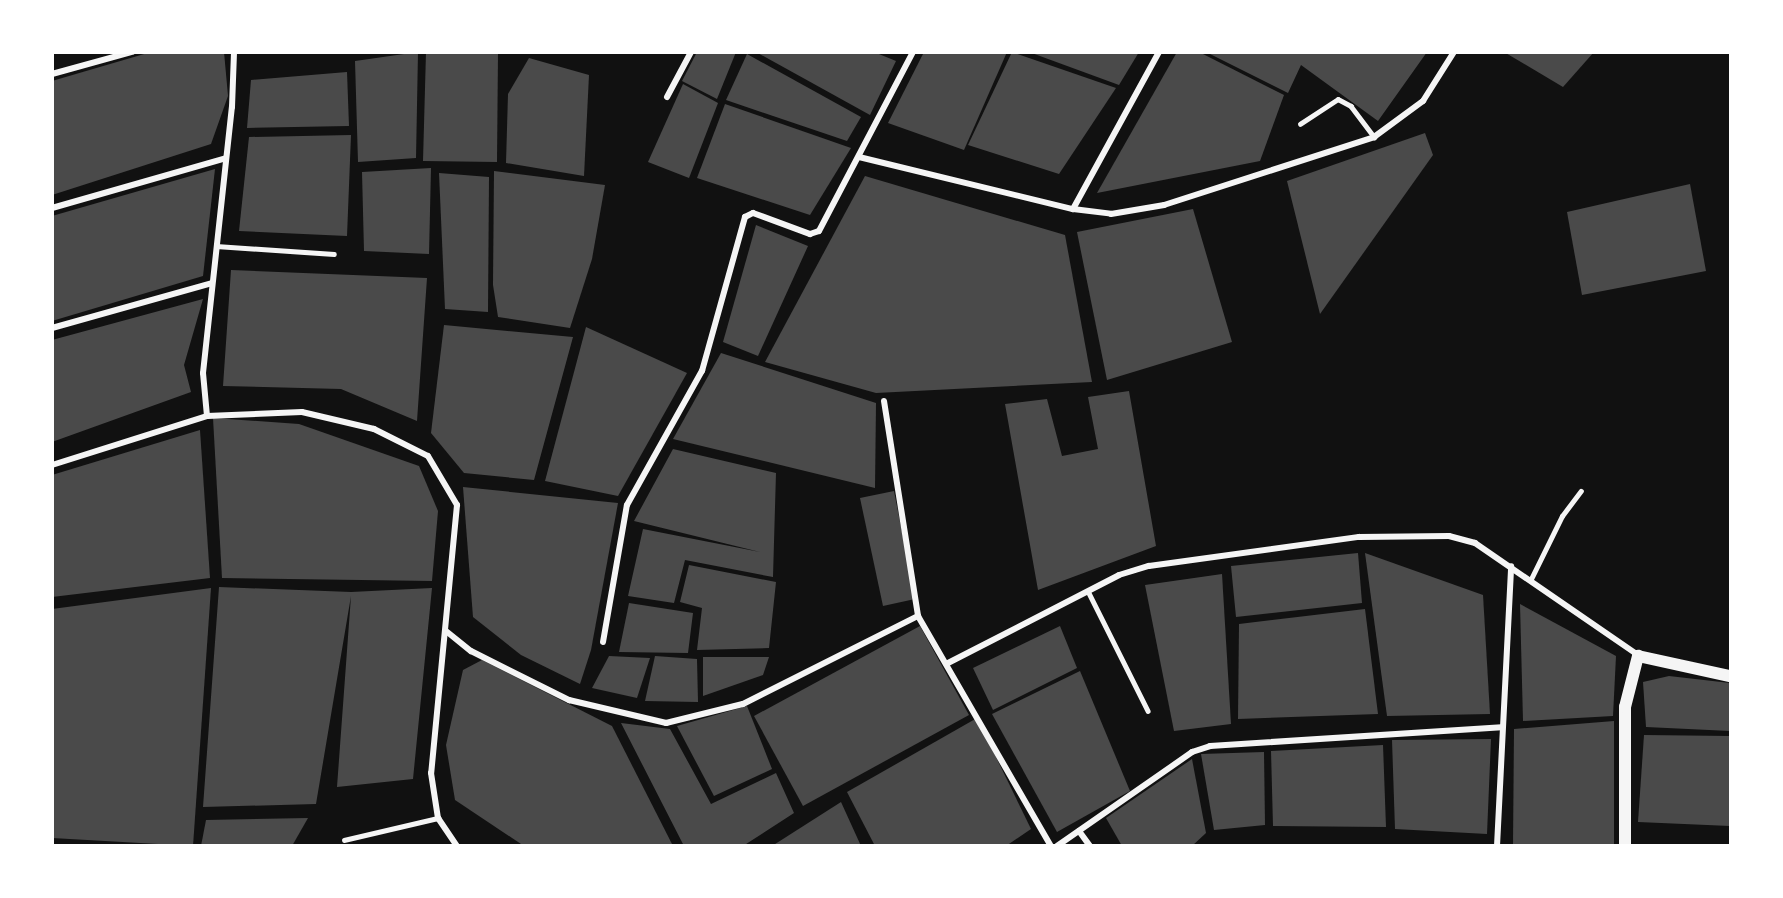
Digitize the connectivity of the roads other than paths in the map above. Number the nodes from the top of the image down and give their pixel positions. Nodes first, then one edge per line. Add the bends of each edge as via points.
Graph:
1 (132, 52) edge
2 (234, 52) edge
3 (691, 52) edge
4 (913, 52) edge
5 (1159, 52) edge
6 (1454, 52) edge
7 (52, 74) edge
8 (667, 97) dead end
9 (1300, 124) dead end
10 (1374, 137) junction
11 (859, 157) junction
12 (226, 158) junction
13 (52, 207) edge
14 (1073, 209) junction
15 (216, 246) junction
16 (334, 254) dead end
17 (212, 282) junction
18 (52, 328) edge
19 (884, 401) dead end
20 (207, 416) junction
21 (52, 465) edge
22 (1581, 491) dead end
23 (1511, 566) junction
24 (1531, 579) junction
25 (1088, 591) junction
26 (918, 616) junction
27 (446, 631) junction
28 (603, 642) dead end
29 (1638, 656) junction
30 (948, 663) junction
31 (1731, 676) edge
32 (1148, 711) dead end
33 (1501, 728) junction
34 (438, 818) junction
35 (1079, 831) junction
36 (344, 840) dead end
37 (457, 846) edge
38 (1051, 846) edge
39 (1057, 846) edge
40 (1090, 846) edge
41 (1497, 846) edge
42 (1625, 846) edge

1 - 7 street
2 - 12 street
3 - 8 street
4 - 11 street
5 - 14 street
6 - 10 street via 1423,101
9 - 10 lane via 1338,99 1351,106
10 - 14 street via 1164,205 1111,214
11 - 14 street
11 - 28 street via 815,234 753,213 745,217 702,371 627,505
12 - 13 street
12 - 15 street
15 - 16 lane
15 - 17 street
17 - 18 street
17 - 20 street via 203,373
19 - 26 street
20 - 21 street
20 - 27 street via 302,412 374,429 428,456 457,505
22 - 24 lane via 1562,516
23 - 24 street
23 - 25 street via 1464,537 1359,537 1149,566
23 - 33 street
24 - 29 street
25 - 30 street
25 - 32 lane
26 - 27 street via 743,704 666,723 569,700 471,651
26 - 30 street
27 - 34 street via 431,773
29 - 31 main road
29 - 42 main road via 1625,707
30 - 38 street
33 - 35 street via 1209,746 1192,752
33 - 41 street
34 - 36 lane
34 - 37 street
35 - 39 street
35 - 40 street

